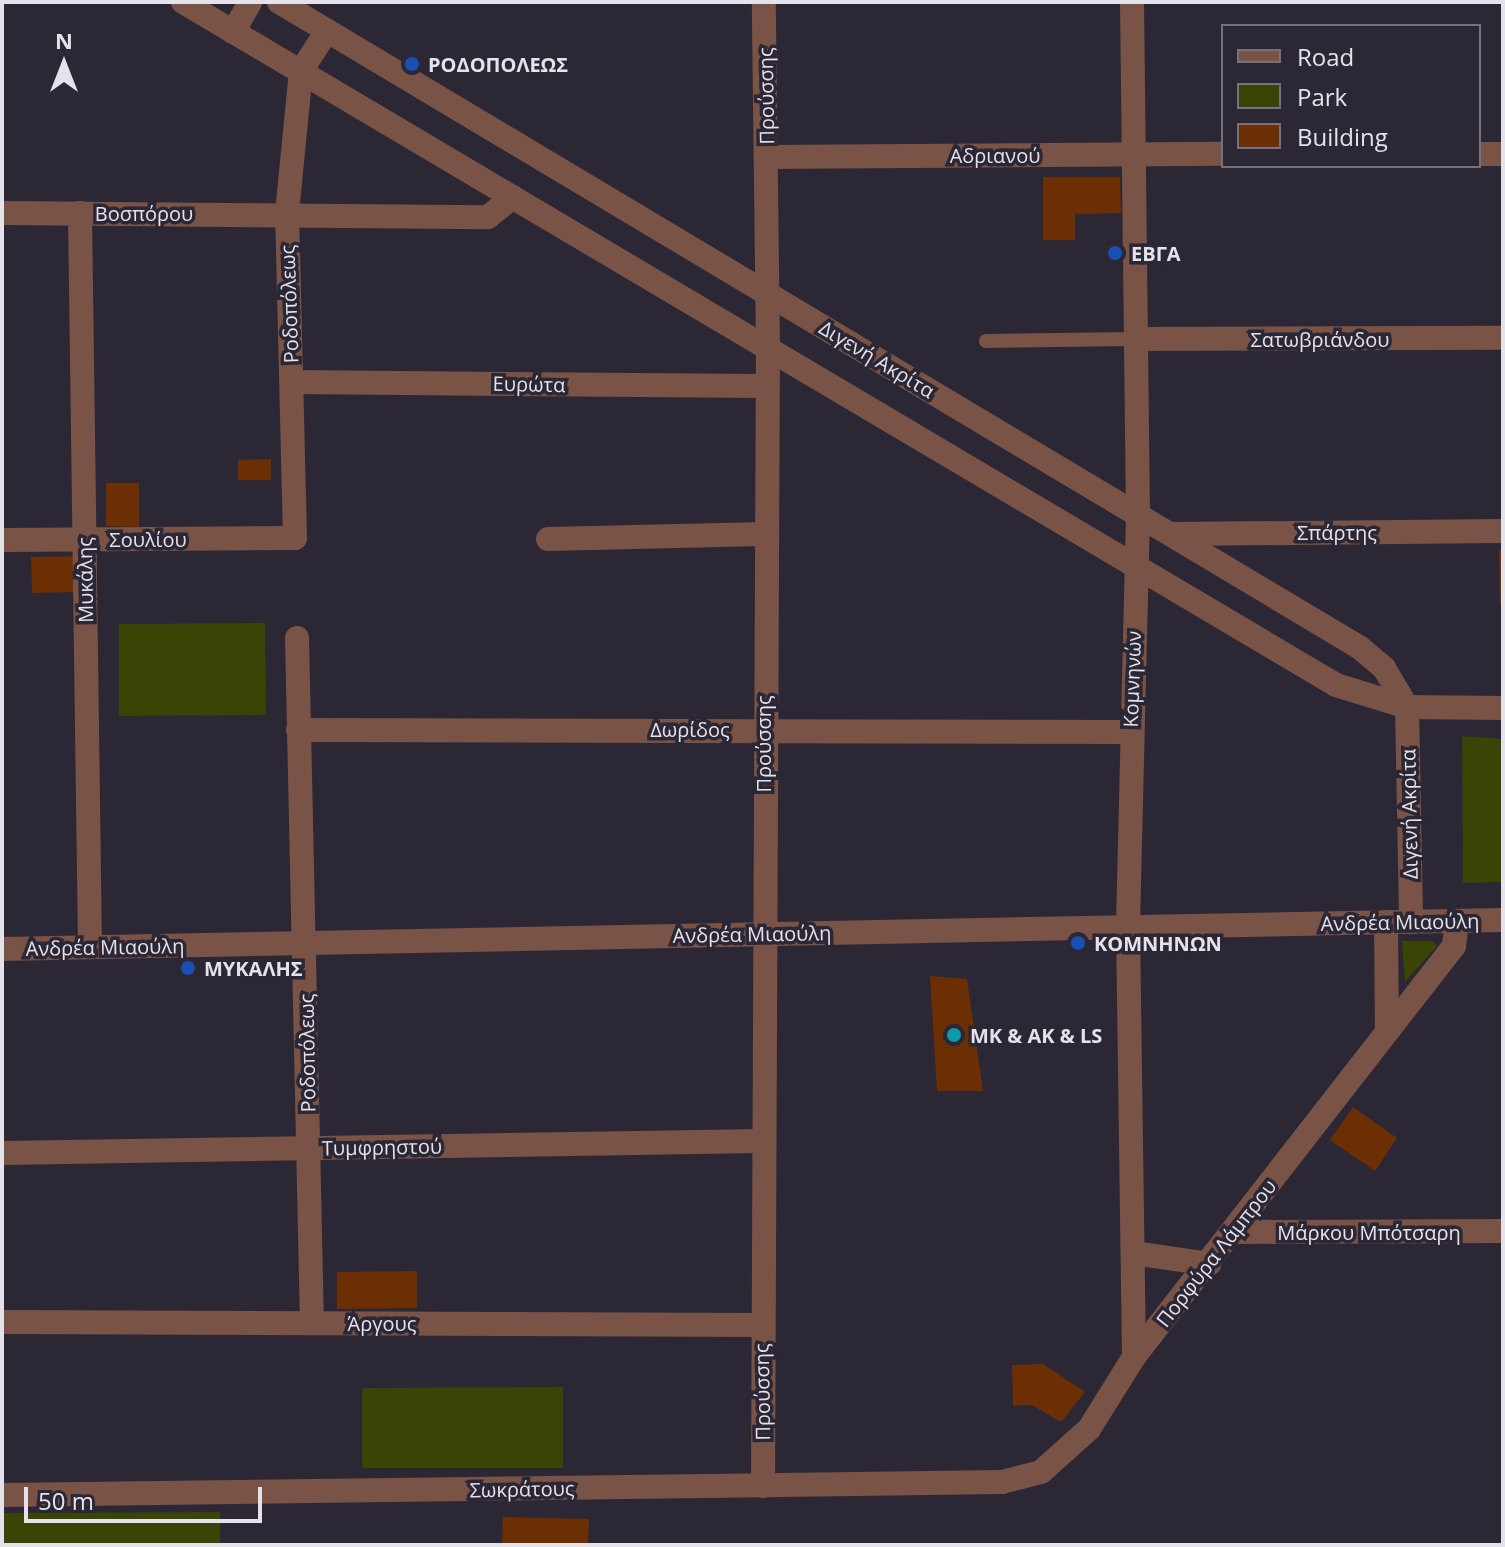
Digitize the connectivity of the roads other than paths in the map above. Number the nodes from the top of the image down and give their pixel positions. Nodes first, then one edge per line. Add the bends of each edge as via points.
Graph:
1 (183, 2) edge
2 (250, 2) edge
3 (279, 2) edge
4 (764, 2) edge
5 (1132, 2) edge
6 (327, 31) junction
7 (233, 32) junction
8 (301, 71) junction
9 (1221, 154) edge
10 (1481, 154) edge
11 (1503, 154) edge
12 (1134, 155) junction
13 (767, 157) junction
14 (513, 197) junction
15 (2, 213) edge
16 (80, 213) junction
17 (287, 213) junction
18 (768, 293) junction
19 (1503, 338) edge
20 (1136, 339) junction
21 (986, 341) dead end
22 (768, 349) junction
23 (292, 382) junction
24 (766, 386) junction
25 (1138, 515) junction
26 (1503, 531) edge
27 (765, 534) junction
28 (1171, 534) junction
29 (295, 538) joint
30 (84, 539) junction
31 (548, 539) dead end
32 (2, 540) edge
33 (1135, 566) junction
34 (297, 638) dead end
35 (1407, 707) junction
36 (1503, 708) edge
37 (763, 729) junction
38 (298, 730) junction
39 (1130, 732) junction
40 (1503, 920) edge
41 (1457, 921) junction
42 (1386, 922) junction
43 (1411, 922) junction
44 (1128, 927) junction
45 (762, 934) junction
46 (305, 943) junction
47 (90, 947) junction
48 (2, 949) edge
49 (1387, 1028) junction
50 (761, 1141) junction
51 (308, 1148) junction
52 (2, 1153) edge
53 (1503, 1231) edge
54 (1235, 1232) junction
55 (1133, 1253) junction
56 (1209, 1264) junction
57 (2, 1322) edge
58 (312, 1323) junction
59 (761, 1325) junction
60 (1134, 1357) junction
61 (1041, 1472) joint
62 (763, 1486) junction
63 (2, 1495) edge

1 - 7 street
2 - 7 street
3 - 6 street, Διγενή Ακρίτα
4 - 13 street, Προύσσης
5 - 12 street, Κομνηνών
6 - 8 street
6 - 18 street, Διγενή Ακρίτα
7 - 8 street
8 - 14 street
8 - 17 street, Ροδοπόλεως
9 - 12 street, Αδριανού
10 - 11 street
12 - 13 street, Αδριανού
12 - 20 street, Κομνηνών
13 - 18 street, Προύσσης
14 - 17 street, Βοσπόρου via 488,217
14 - 22 street
15 - 16 street, Βοσπόρου
16 - 17 street, Βοσπόρου
16 - 30 street, Μυκάλης
17 - 23 street, Ροδοπόλεως
18 - 22 street, Προύσσης
18 - 25 street, Διγενή Ακρίτα
19 - 20 street, Σατωβριάνδου
20 - 21 lane
20 - 25 street, Κομνηνών
22 - 24 street, Προύσσης
22 - 33 street
23 - 24 street, Ευρώτα
23 - 29 street, Ροδοπόλεως
24 - 27 street, Προύσσης
25 - 28 street, Διγενή Ακρίτα
25 - 33 street, Κομνηνών
26 - 28 street, Σπάρτης
27 - 31 street
27 - 37 street, Προύσσης
28 - 35 street, Διγενή Ακρίτα via 1359,647 1384,668
29 - 30 street, Σουλίου
30 - 32 street, Σουλίου
30 - 47 street, Μυκάλης
33 - 35 street via 1336,685
33 - 39 street, Κομνηνών
34 - 38 street, Ροδοπόλεως
35 - 36 street
35 - 43 street, Διγενή Ακρίτα
37 - 38 street, Δωρίδος
37 - 39 street, Δωρίδος
37 - 45 street, Προύσσης
38 - 46 street, Ροδοπόλεως
39 - 44 street, Κομνηνών
40 - 41 street, Ανδρέα Μιαούλη
41 - 43 street, Ανδρέα Μιαούλη
41 - 49 street, Πορφύρα Λάμπρου via 1454,946
42 - 43 street, Ανδρέα Μιαούλη
42 - 44 street, Ανδρέα Μιαούλη
42 - 49 street
44 - 45 street, Ανδρέα Μιαούλη
44 - 55 street, Κομνηνών
45 - 46 street, Ανδρέα Μιαούλη
45 - 50 street, Προύσσης
46 - 47 street, Ανδρέα Μιαούλη
46 - 51 street, Ροδοπόλεως
47 - 48 street, Ανδρέα Μιαούλη
49 - 54 street, Πορφύρα Λάμπρου
50 - 51 street, Τυμφρηστού
50 - 59 street, Προύσσης
51 - 52 street, Τυμφρηστού
51 - 58 street, Ροδοπόλεως
53 - 54 street, Μάρκου Μπότσαρη
54 - 56 street, Πορφύρα Λάμπρου
55 - 56 street
55 - 60 street, Κομνηνών
56 - 60 street, Πορφύρα Λάμπρου
57 - 58 street, Άργους
58 - 59 street, Άργους
59 - 62 street, Προύσσης
60 - 61 street, Πορφύρα Λάμπρου via 1089,1429
61 - 62 street, Σωκράτους via 1002,1482
62 - 63 street, Σωκράτους

